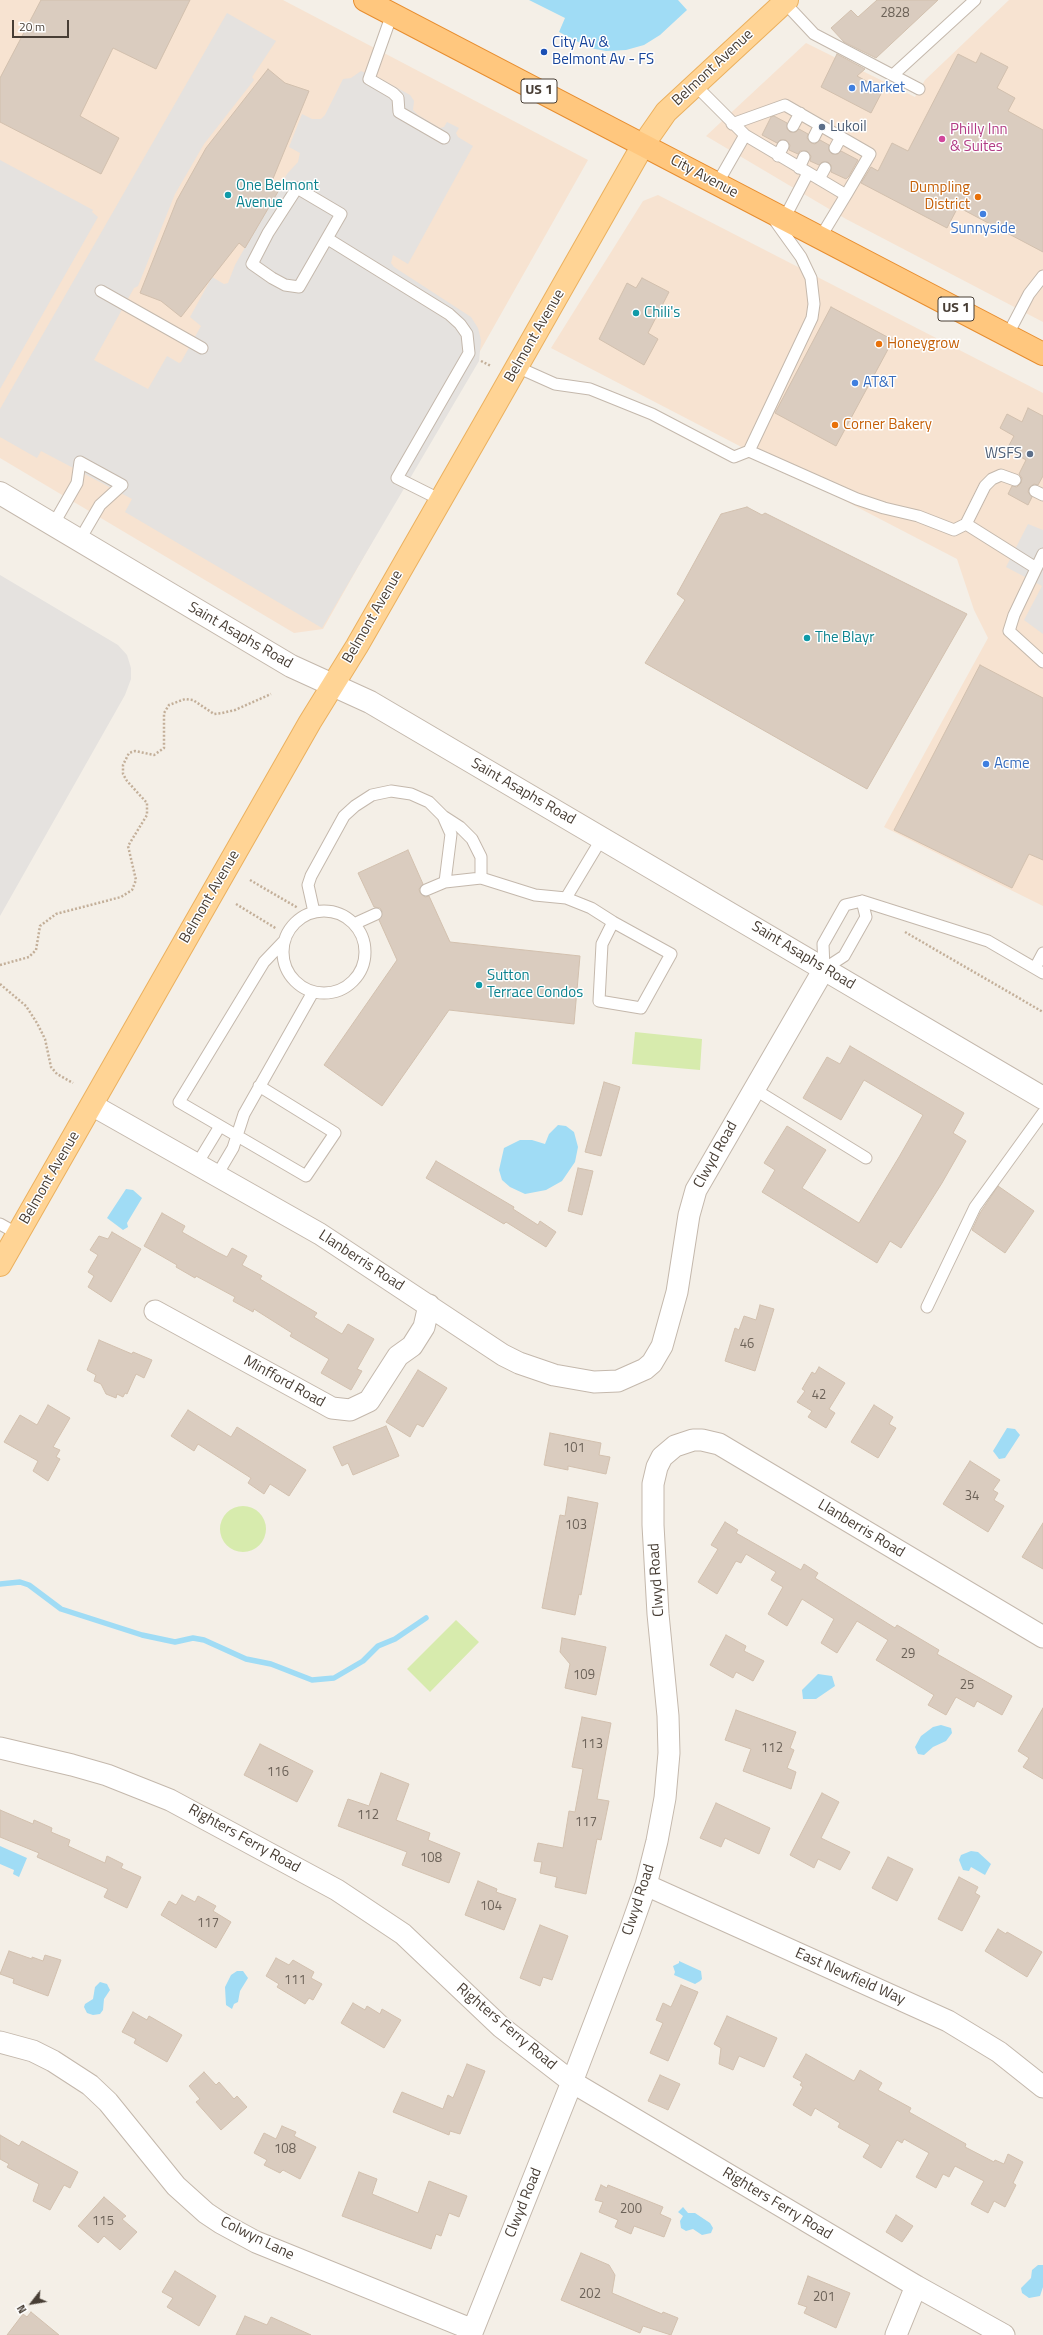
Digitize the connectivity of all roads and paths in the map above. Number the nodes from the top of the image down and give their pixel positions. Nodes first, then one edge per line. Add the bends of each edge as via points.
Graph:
1 (365, 0) edge
2 (975, 0) edge
3 (785, 1) edge
4 (392, 14) junction
5 (893, 75) junction
6 (695, 85) junction
7 (919, 89) dead end
8 (800, 113) junction
9 (732, 124) junction
10 (820, 125) junction
11 (793, 126) dead end
12 (745, 135) junction
13 (814, 137) dead end
14 (841, 137) junction
15 (444, 138) dead end
16 (643, 145) junction
17 (835, 148) dead end
18 (804, 157) dead end
19 (825, 168) dead end
20 (803, 170) junction
21 (819, 179) junction
22 (717, 184) junction
23 (846, 195) junction
24 (776, 215) junction
25 (820, 238) junction
26 (328, 239) junction
27 (1043, 276) edge
28 (101, 291) dead end
29 (1008, 336) junction
30 (202, 348) dead end
31 (1043, 354) edge
32 (478, 359) dead end
33 (491, 366) dead end
34 (518, 366) junction
35 (749, 451) junction
36 (1016, 480) dead end
37 (0, 494) edge
38 (441, 500) junction
39 (966, 524) junction
40 (53, 525) junction
41 (79, 541) junction
42 (1043, 554) edge
43 (1036, 568) junction
44 (1043, 662) edge
45 (333, 685) junction
46 (271, 694) dead end
47 (443, 816) junction
48 (602, 838) junction
49 (481, 878) junction
50 (250, 880) dead end
51 (445, 882) junction
52 (426, 890) dead end
53 (566, 898) junction
54 (862, 900) junction
55 (236, 904) dead end
56 (312, 913) junction
57 (376, 914) dead end
58 (613, 922) junction
59 (354, 924) junction
60 (901, 930) dead end
61 (286, 937) junction
62 (1043, 953) edge
63 (0, 965) edge
64 (824, 969) junction
65 (1039, 971) edge
66 (0, 984) edge
67 (313, 992) junction
68 (1043, 1012) edge
69 (73, 1083) dead end
70 (259, 1086) junction
71 (754, 1089) junction
72 (1043, 1098) edge
73 (92, 1105) junction
74 (1043, 1113) edge
75 (220, 1126) junction
76 (236, 1135) junction
77 (866, 1158) dead end
78 (197, 1164) junction
79 (217, 1175) junction
80 (9, 1229) edge
81 (0, 1263) edge
82 (428, 1305) junction
83 (927, 1307) dead end
84 (155, 1311) dead end
85 (637, 1374) joint
86 (675, 1446) joint
87 (1043, 1637) edge
88 (0, 1748) edge
89 (646, 1885) junction
90 (0, 2042) edge
91 (572, 2082) junction
92 (1043, 2087) edge
93 (916, 2286) junction
94 (472, 2332) edge
95 (896, 2335) edge
96 (1004, 2335) edge

1 - 4 highway, City Avenue / US 1
2 - 5 lane
3 - 5 lane via 814,34
3 - 6 main road, Belmont Avenue
4 - 15 lane via 369,79 398,98 399,112
4 - 16 highway, City Avenue / US 1
5 - 7 lane
6 - 9 lane
6 - 16 main road, Belmont Avenue via 666,112
8 - 9 lane via 785,105
8 - 10 lane
8 - 11 lane
9 - 12 lane
10 - 13 lane
10 - 14 lane
12 - 20 lane via 780,151
12 - 22 lane
14 - 17 lane
14 - 23 lane via 870,154
16 - 22 highway, City Avenue / US 1
16 - 34 main road, Belmont Avenue
18 - 20 lane
19 - 21 lane
20 - 21 lane
20 - 24 lane
21 - 23 lane
22 - 24 highway, City Avenue / US 1
23 - 25 lane
24 - 25 highway, City Avenue / US 1
24 - 35 lane via 811,278 814,304 812,318
25 - 29 highway, City Avenue / US 1
26 - 26 lane via 341,214 297,188 268,233 252,264 286,285 299,287
26 - 38 lane via 449,314 467,334 469,353 397,478
27 - 29 lane via 1030,294
28 - 30 lane
29 - 31 highway, City Avenue / US 1
32 - 33 path
34 - 35 lane via 550,382 590,389 652,414 734,457
34 - 38 main road, Belmont Avenue
35 - 39 lane via 825,486 884,508 918,516 954,530
36 - 39 lane via 1002,475 988,482
37 - 40 street, Saint Asaphs Road
38 - 45 main road, Belmont Avenue
39 - 43 lane
40 - 41 street, Saint Asaphs Road
40 - 41 lane via 76,483 80,462 122,485 100,505
41 - 45 street, Saint Asaphs Road via 291,666
42 - 43 lane
43 - 44 lane via 1009,631
45 - 48 street, Saint Asaphs Road via 370,702
45 - 73 main road, Belmont Avenue
46 - 63 path via 214,714 193,700 185,699 169,704 164,713 164,748 154,755 135,751 129,753 123,765 123,774 127,781 147,803 147,815 128,846 136,880 132,890 121,897 56,914 40,926 36,950 29,957
47 - 49 lane via 472,839 482,857
47 - 51 lane via 451,834
47 - 56 lane via 429,802 411,794 391,791 372,795 355,806 344,816 308,885
48 - 53 lane
48 - 64 street, Saint Asaphs Road
49 - 51 lane
49 - 53 lane via 535,895
50 - 56 path
51 - 52 lane
53 - 58 lane via 591,908
54 - 64 lane via 866,917 844,956
54 - 64 lane via 845,905 823,944
54 - 65 lane via 988,941
55 - 61 path
56 - 59 lane via 336,913
56 - 61 lane via 296,922
57 - 59 lane
58 - 58 lane via 671,954 641,1008 599,1001 602,944
59 - 67 lane via 360,932 365,950 362,970 342,990 332,993
60 - 68 path
61 - 67 lane via 284,962 288,972 299,984
61 - 75 lane via 264,962 179,1102
62 - 65 lane
64 - 71 street, Clwyd Road
64 - 72 street, Saint Asaphs Road
66 - 69 path via 26,1006 45,1039 52,1067 57,1074
67 - 70 lane
70 - 76 lane
70 - 76 lane via 335,1133 306,1176
71 - 77 lane
71 - 85 street, Clwyd Road via 696,1190 667,1331 652,1363
73 - 78 street, Llanberris Road
73 - 80 main road, Belmont Avenue
74 - 83 lane via 975,1207
75 - 76 lane
75 - 78 lane
76 - 79 lane
78 - 79 street, Llanberris Road
79 - 82 street, Llanberris Road via 320,1234
80 - 81 main road, Belmont Avenue
82 - 84 street, Minfford Road via 424,1327 412,1346 398,1356 369,1401 359,1407 341,1410 323,1403
82 - 85 street, Llanberris Road via 503,1355 536,1370 594,1382 618,1381
86 - 87 street, Llanberris Road via 683,1442 702,1440 719,1444
86 - 89 street, Clwyd Road via 662,1457 653,1484 656,1578 669,1753 662,1812
88 - 91 street, Righters Ferry Road via 107,1775 170,1800 337,1890 403,1934 501,2027
89 - 91 street, Clwyd Road
89 - 92 street, East Newfield Way via 948,2021 999,2052
90 - 94 street, Colwyn Lane via 33,2051 90,2086 108,2102 176,2186 221,2223 256,2242
91 - 93 street, Righters Ferry Road
91 - 94 street, Clwyd Road
93 - 95 street
93 - 96 street, Righters Ferry Road

